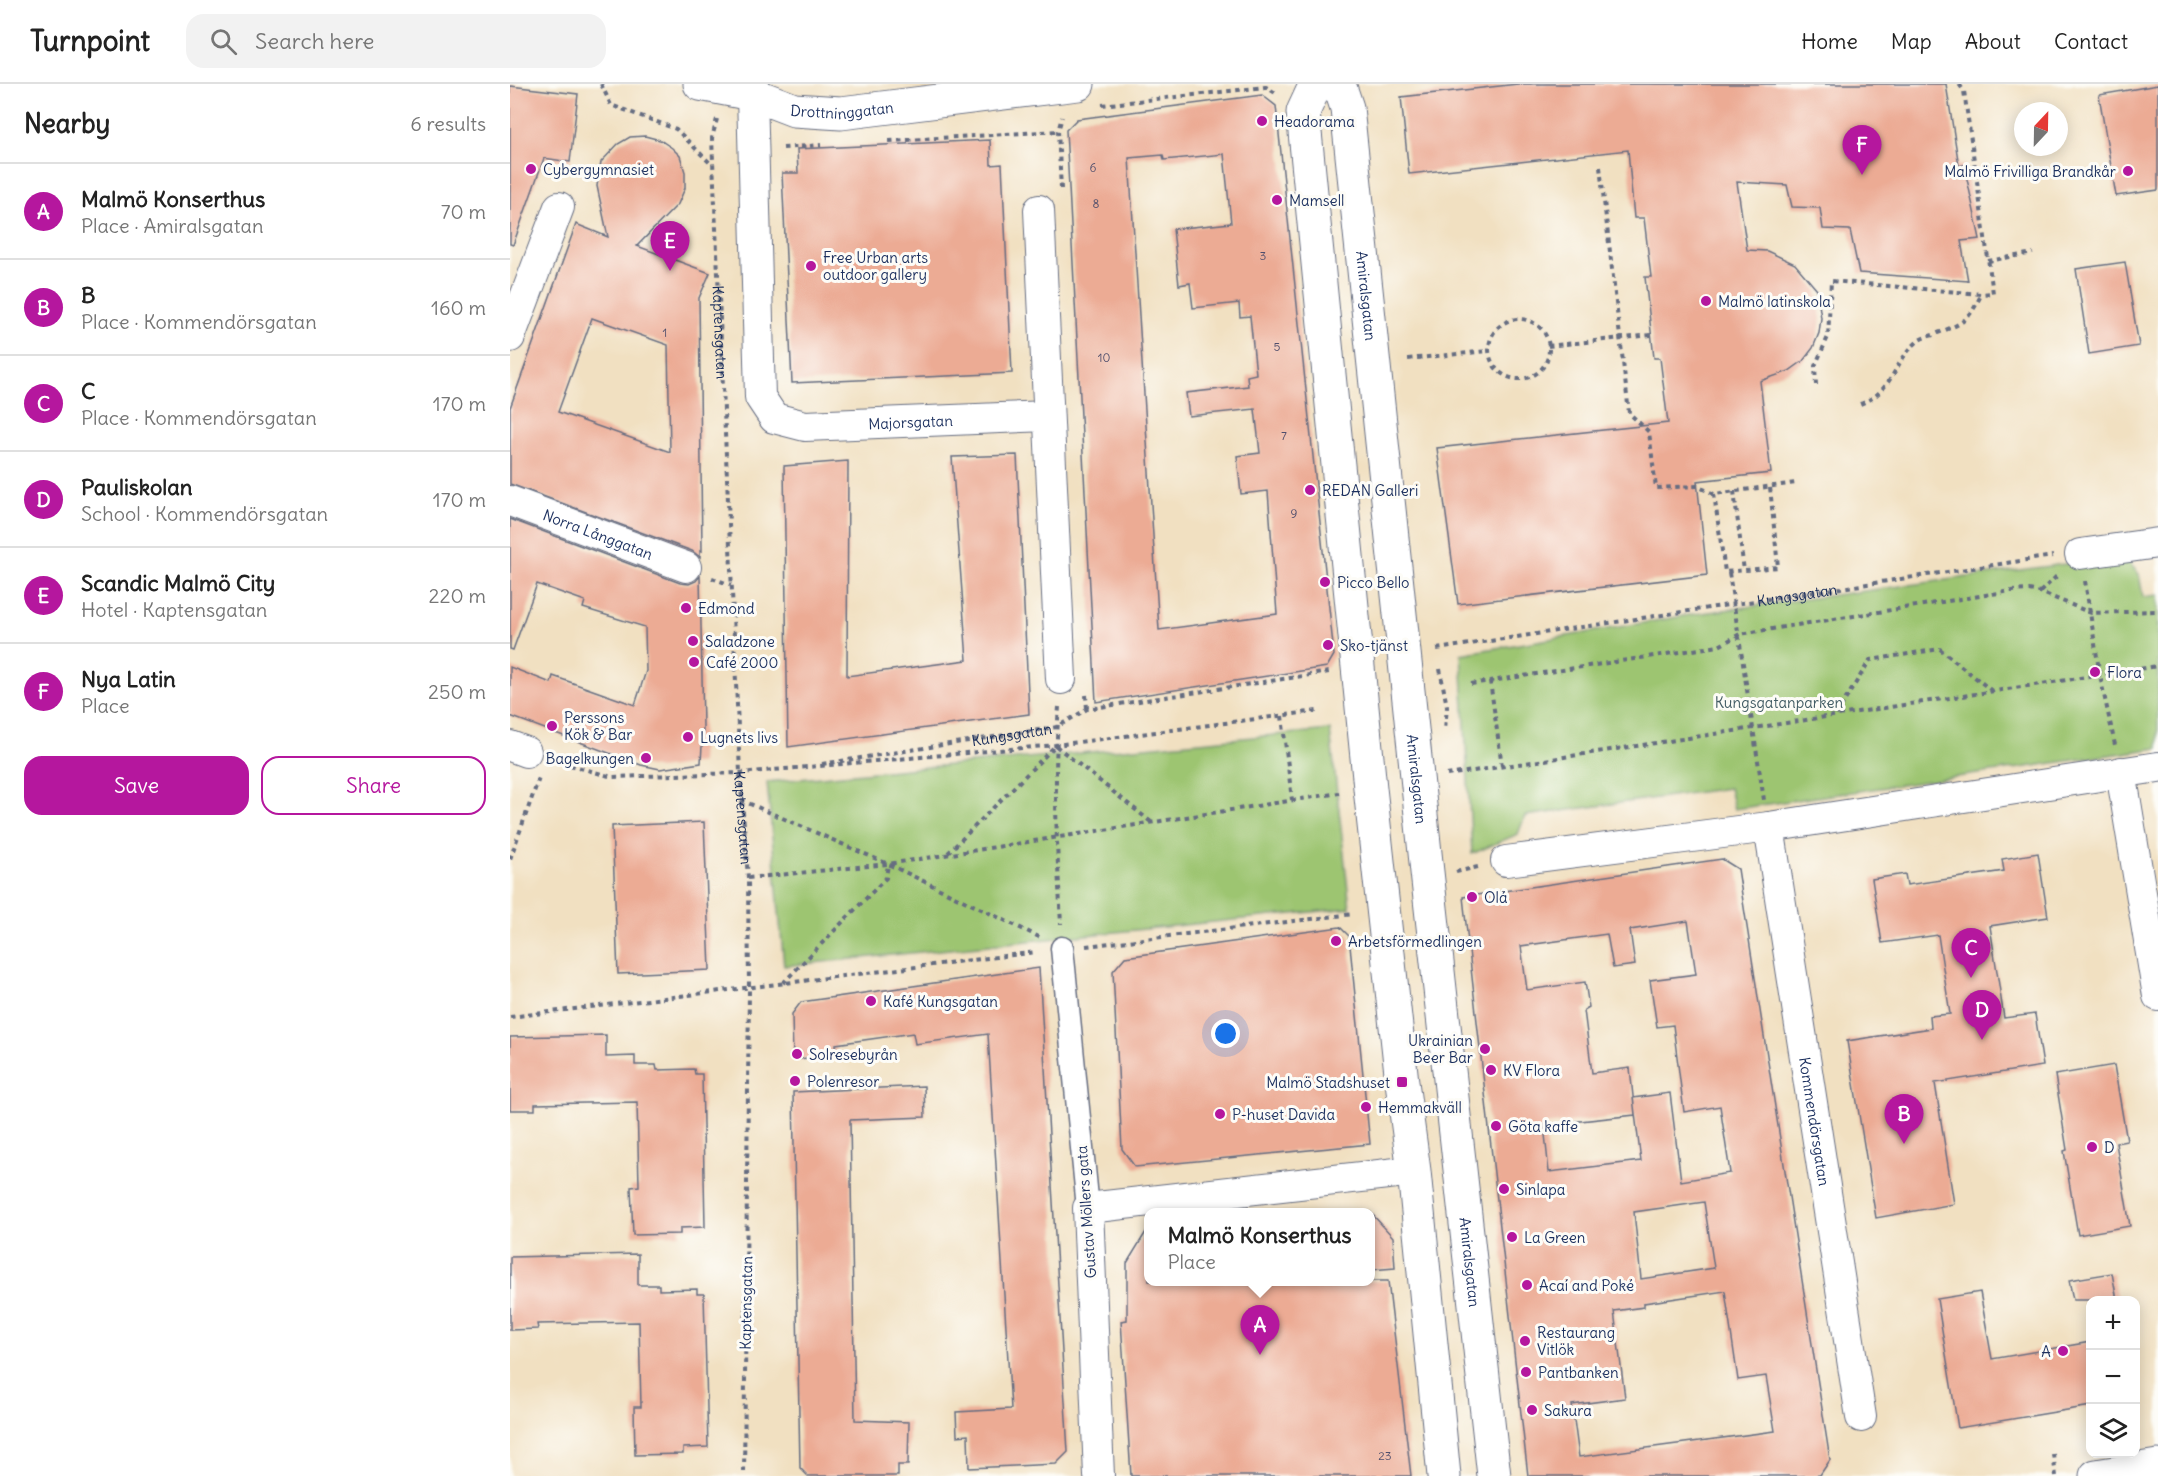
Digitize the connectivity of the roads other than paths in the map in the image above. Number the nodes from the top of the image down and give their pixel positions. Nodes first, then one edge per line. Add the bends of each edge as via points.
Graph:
1 (1316, 84) edge
2 (1339, 84) edge
3 (737, 88) edge
4 (1085, 95) edge
5 (559, 207) dead end
6 (1039, 210) road end
7 (510, 337) edge
8 (1048, 416) junction
9 (510, 501) edge
10 (2158, 543) edge
11 (2080, 554) road end
12 (686, 567) dead end
13 (1061, 679) road end
14 (2158, 767) edge
15 (2121, 772) junction
16 (1769, 827) junction
17 (1506, 861) dead end
18 (1062, 948) road end
19 (2158, 996) edge
20 (1414, 1171) junction
21 (1088, 1208) junction
22 (1861, 1416) dead end
23 (2158, 1466) edge
24 (1099, 1476) edge
25 (1444, 1476) edge
26 (1494, 1476) edge
27 (2096, 1476) edge

1 - 20 main road via 1303,112 1370,788
2 - 26 main road, Amiralsgatan via 1347,108
3 - 4 main road, Drottninggatan via 794,111 841,113
3 - 8 street, Majorsgatan via 760,397 774,418 805,426
5 - 7 street
6 - 8 street
8 - 13 street
9 - 12 street, Norra Långgatan
10 - 11 street
14 - 15 street
15 - 16 street
15 - 19 street
16 - 17 street
16 - 22 street, Kommendörsgatan
18 - 21 street, Gustav Möllers gata
20 - 21 street
20 - 25 main road
21 - 24 street, Gustav Möllers gata
23 - 27 main road

